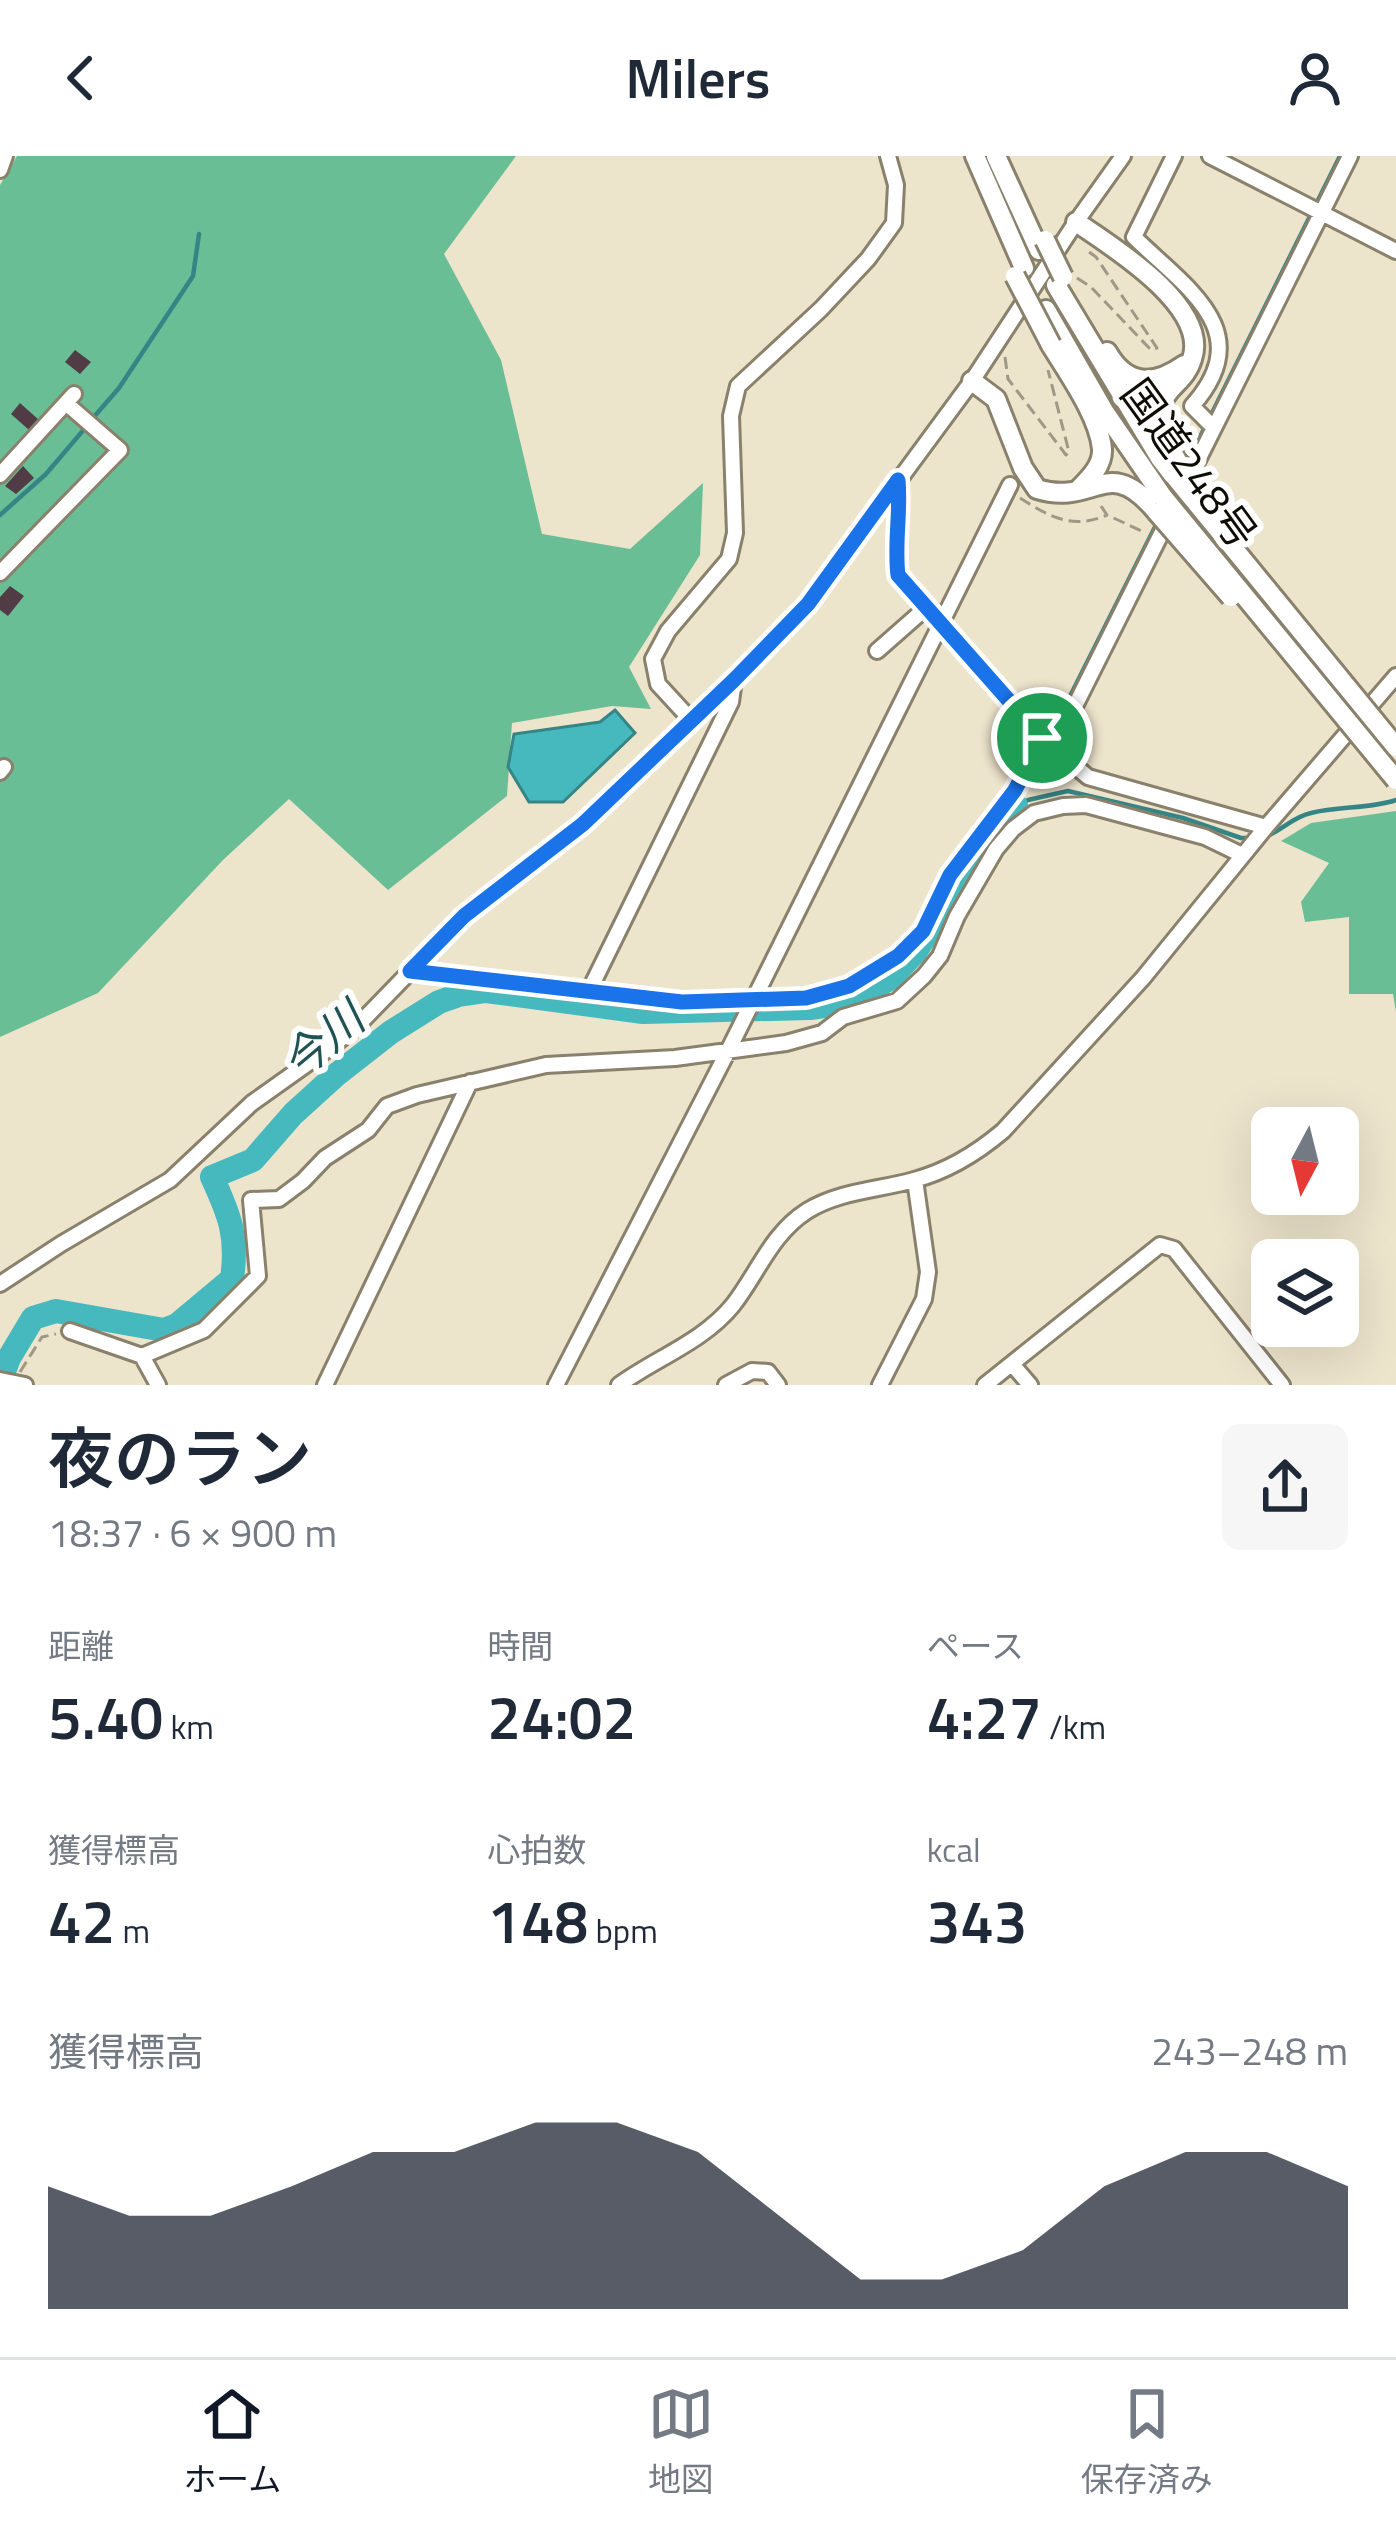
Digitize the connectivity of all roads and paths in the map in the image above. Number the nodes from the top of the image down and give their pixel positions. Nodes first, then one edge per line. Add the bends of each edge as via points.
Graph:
1 (5, 156) edge
2 (888, 156) edge
3 (975, 156) edge
4 (999, 156) edge
5 (1124, 156) edge
6 (1174, 156) edge
7 (1210, 156) edge
8 (1351, 156) edge
9 (0, 170) edge
10 (1322, 214) junction
11 (1076, 222) junction
12 (1396, 251) edge
13 (1089, 252) dead end
14 (1019, 272) junction
15 (1063, 279) junction
16 (1048, 350) junction
17 (1004, 355) dead end
18 (1192, 359) junction
19 (972, 381) junction
20 (1214, 428) junction
21 (1178, 473) junction
22 (0, 476) edge
23 (898, 480) junction
24 (1010, 485) joint
25 (1075, 492) junction
26 (1160, 504) junction
27 (1101, 506) dead end
28 (1107, 515) junction
29 (1145, 533) dead end
30 (0, 573) edge
31 (927, 608) junction
32 (941, 622) junction
33 (877, 651) dead end
34 (1396, 676) edge
35 (734, 680) junction
36 (692, 721) junction
37 (1048, 743) junction
38 (1396, 747) edge
39 (1396, 780) edge
40 (1266, 827) junction
41 (1247, 849) junction
42 (410, 971) junction
43 (588, 993) junction
44 (753, 1001) junction
45 (729, 1049) junction
46 (470, 1082) junction
47 (915, 1180) junction
48 (0, 1284) edge
49 (70, 1331) joint
50 (142, 1356) junction
51 (1012, 1364) junction
52 (13, 1383) edge
53 (158, 1385) edge
54 (325, 1385) edge
55 (556, 1385) edge
56 (619, 1385) edge
57 (725, 1385) edge
58 (778, 1385) edge
59 (880, 1385) edge
60 (985, 1385) edge
61 (1030, 1385) edge
62 (1282, 1385) edge

1 - 9 street
2 - 36 street via 893,223 837,292 738,386 729,559 653,659 658,684
3 - 14 highway
4 - 15 highway, 国道248号
5 - 11 street
6 - 20 street via 1134,236 1209,310 1219,359 1192,406
7 - 10 street
8 - 10 street
10 - 12 street
10 - 20 street
11 - 18 highway via 1168,295 1188,320
11 - 19 street
13 - 15 path via 1156,347 1091,287
14 - 16 highway, bridge
14 - 26 highway, 国道248号
15 - 18 highway via 1112,362 1136,379 1165,378
15 - 21 highway, 国道248号 via 1160,458
16 - 17 path via 1066,455 1009,379
16 - 25 highway via 1093,418 1102,451
18 - 21 highway via 1160,414
19 - 23 street
19 - 25 highway via 996,399 1037,488
20 - 37 street
21 - 38 highway, 国道248号, bridge
22 - 30 street via 70,399 120,450
23 - 31 street via 898,575
23 - 35 street via 808,604
24 - 28 path via 1052,516 1078,524
24 - 32 street
25 - 26 highway via 1117,482
26 - 39 highway, 国道248号, bridge via 1210,576
27 - 28 path
28 - 29 path
31 - 32 street
31 - 33 street
32 - 37 street
32 - 44 street
34 - 40 street
35 - 36 street
35 - 43 street via 731,702
36 - 42 street
37 - 40 street via 1095,782
37 - 44 street via 950,875 923,931 898,956 849,986
40 - 41 street
41 - 45 street via 1086,805 1034,813 996,849 940,956 897,1001 843,1017 822,1033
41 - 47 street via 1004,1132
42 - 43 street
42 - 48 street via 360,1023 252,1103 170,1180
43 - 44 street
44 - 45 street
45 - 46 street via 546,1065
45 - 55 street
46 - 50 street via 387,1106 279,1199 251,1200 258,1276 204,1330
46 - 54 street
47 - 56 street via 801,1215 714,1324
47 - 59 street via 928,1272 924,1299
49 - 50 street
49 - 52 path via 42,1337
50 - 53 street
51 - 60 street
51 - 61 street
51 - 62 street via 1160,1245 1174,1249
57 - 58 street via 752,1371 768,1372

